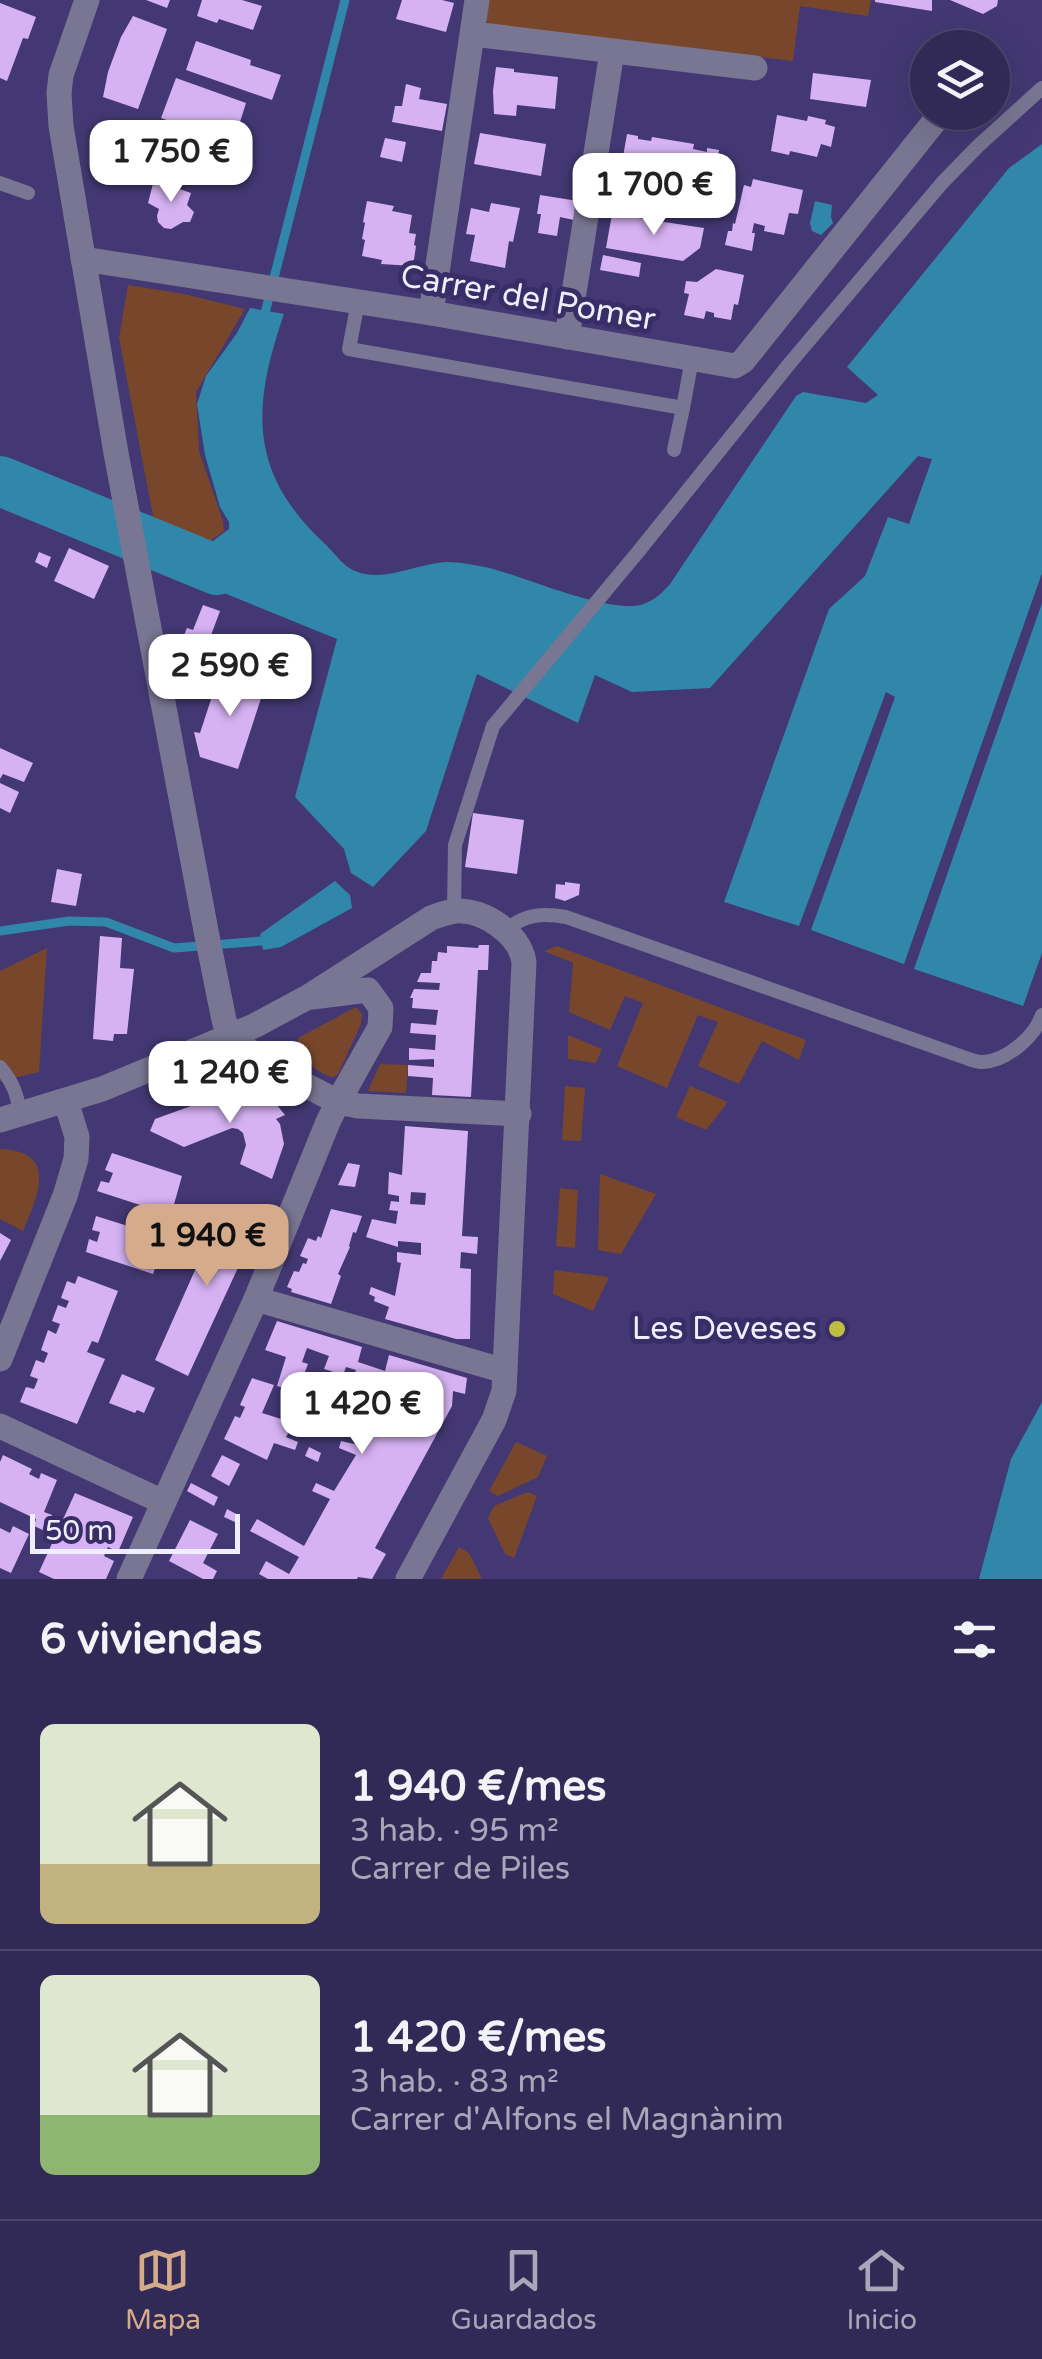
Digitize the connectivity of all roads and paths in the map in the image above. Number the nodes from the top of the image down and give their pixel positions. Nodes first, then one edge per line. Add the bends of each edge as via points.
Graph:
1 (87, 0) edge
2 (477, 0) edge
3 (473, 34) junction
4 (612, 52) junction
5 (755, 68) dead end
6 (1042, 88) edge
7 (928, 130) edge
8 (0, 183) edge
9 (28, 193) dead end
10 (83, 259) junction
11 (358, 302) junction
12 (431, 313) junction
13 (567, 337) junction
14 (692, 359) junction
15 (683, 408) junction
16 (674, 450) dead end
17 (454, 911) junction
18 (506, 931) junction
19 (308, 997) junction
20 (1042, 1014) edge
21 (230, 1037) junction
22 (0, 1067) edge
23 (66, 1101) junction
24 (338, 1102) junction
25 (518, 1114) junction
26 (10, 1117) edge
27 (256, 1298) junction
28 (0, 1359) edge
29 (506, 1371) junction
30 (0, 1426) edge
31 (163, 1502) junction
32 (129, 1579) edge
33 (408, 1579) edge

1 - 10 street via 59,93
2 - 3 street
3 - 4 street
3 - 12 street
4 - 5 street
4 - 13 street
6 - 17 lane via 942,183 493,726 456,845
7 - 14 street, Carrer del Pomer via 743,361 735,366
8 - 9 lane
10 - 11 street, Carrer del Pomer
10 - 21 street
11 - 12 street, Carrer del Pomer
11 - 15 lane via 349,349
12 - 13 street, Carrer del Pomer
13 - 14 street, Carrer del Pomer
14 - 15 lane
15 - 16 lane
17 - 18 street
17 - 19 street via 431,918
18 - 20 lane via 528,916 566,917 984,1062 1024,1042
18 - 25 street via 524,962
19 - 21 street
19 - 24 street via 368,990 380,1008 380,1027
21 - 23 street
21 - 24 street
22 - 26 lane via 18,1097
23 - 26 street
23 - 28 street via 76,1158
24 - 25 street
24 - 27 street
25 - 29 street
27 - 29 street
27 - 31 street
29 - 33 street via 494,1420
30 - 31 street
31 - 32 street

